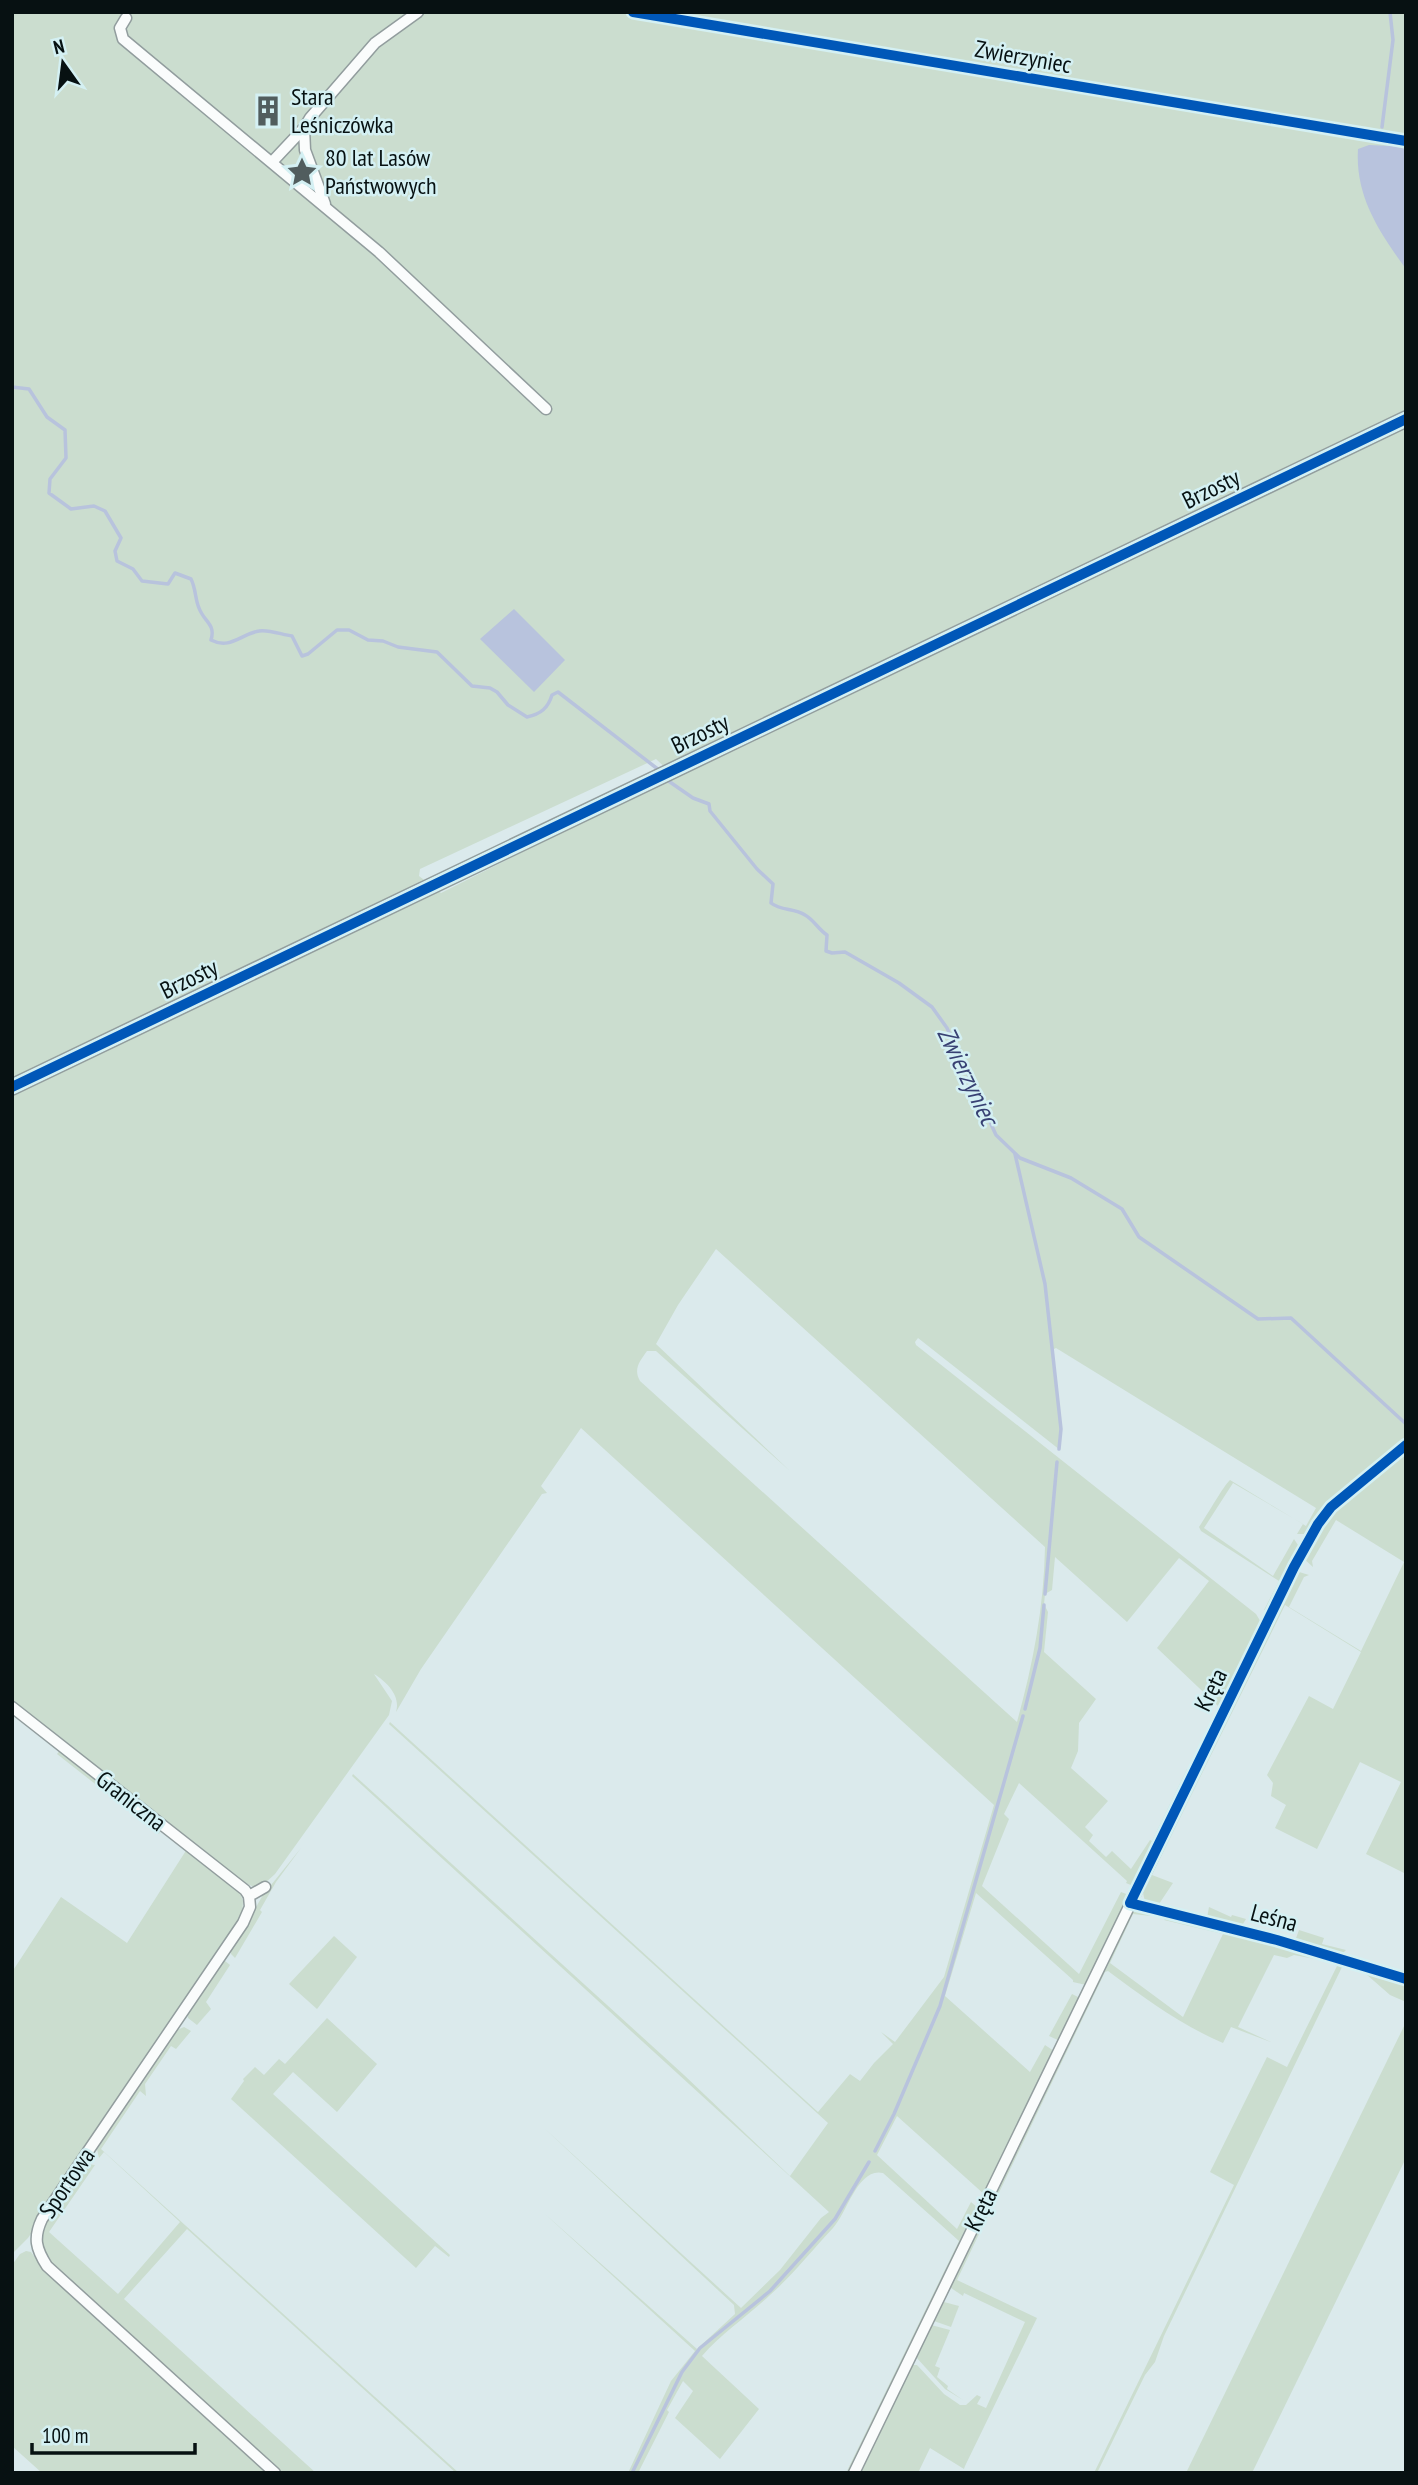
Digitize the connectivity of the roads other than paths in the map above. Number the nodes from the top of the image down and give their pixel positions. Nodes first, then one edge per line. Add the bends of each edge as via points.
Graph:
1 (418, 12) edge
2 (633, 12) edge
3 (127, 18) dead end
4 (304, 128) junction
5 (1406, 141) edge
6 (272, 162) junction
7 (325, 204) junction
8 (546, 409) dead end
9 (1406, 419) edge
10 (12, 1087) edge
11 (1406, 1445) edge
12 (12, 1707) edge
13 (265, 1887) dead end
14 (250, 1896) junction
15 (1130, 1903) junction
16 (1406, 1979) edge
17 (275, 2473) edge
18 (854, 2473) edge

1 - 4 street via 375,43
2 - 5 street, Zwierzyniec
3 - 6 street via 120,28 123,39
4 - 6 street
4 - 7 street via 305,150
6 - 7 street
7 - 8 street
9 - 10 street, Brzosty
11 - 15 street, Kręta via 1338,1500 1318,1524
12 - 14 street, Graniczna
13 - 14 street
14 - 17 street, Sportowa via 243,1923 42,2219 36,2243 47,2266
15 - 16 street, Leśna via 1289,1943
15 - 18 street, Kręta

